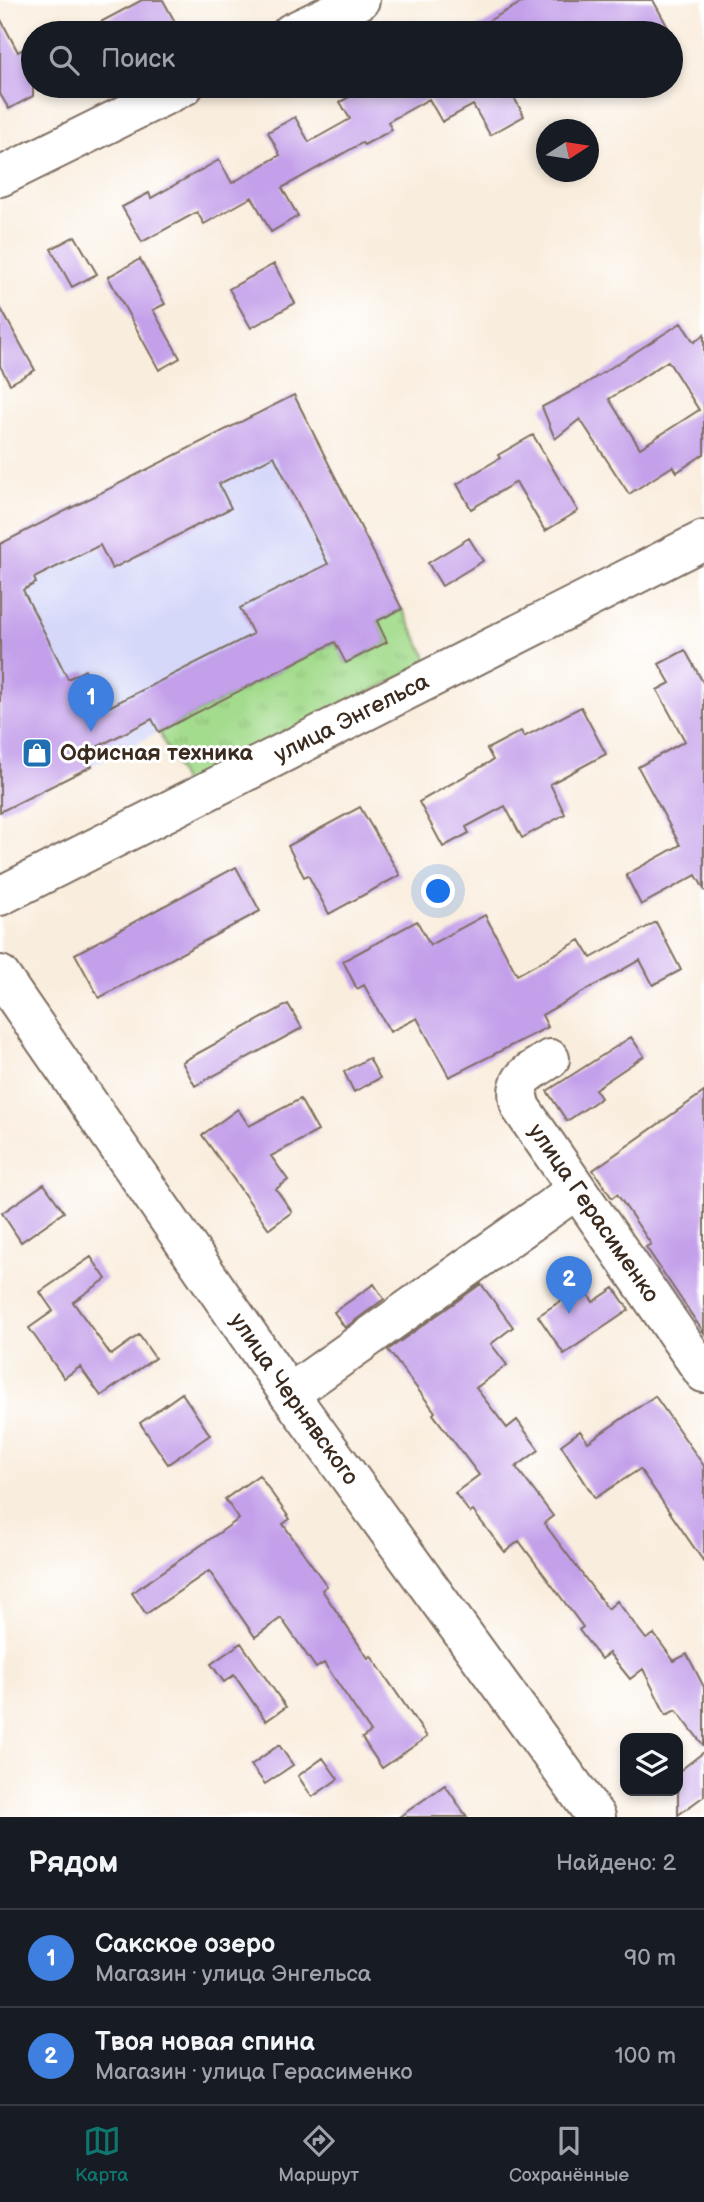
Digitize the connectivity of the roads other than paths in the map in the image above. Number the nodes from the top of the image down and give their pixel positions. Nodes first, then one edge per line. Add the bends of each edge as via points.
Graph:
1 (360, 0) edge
2 (316, 21) edge
3 (160, 98) edge
4 (0, 177) edge
5 (704, 540) edge
6 (0, 896) edge
7 (0, 975) edge
8 (550, 1059) dead end
9 (576, 1190) junction
10 (704, 1373) edge
11 (289, 1394) junction
12 (596, 1817) edge

1 - 2 street
3 - 4 street
5 - 6 street, улица Энгельса
7 - 11 street, улица Чернявского
8 - 9 street, улица Герасименко via 523,1077 517,1096
9 - 10 street, улица Герасименко
9 - 11 street
11 - 12 street, улица Чернявского

